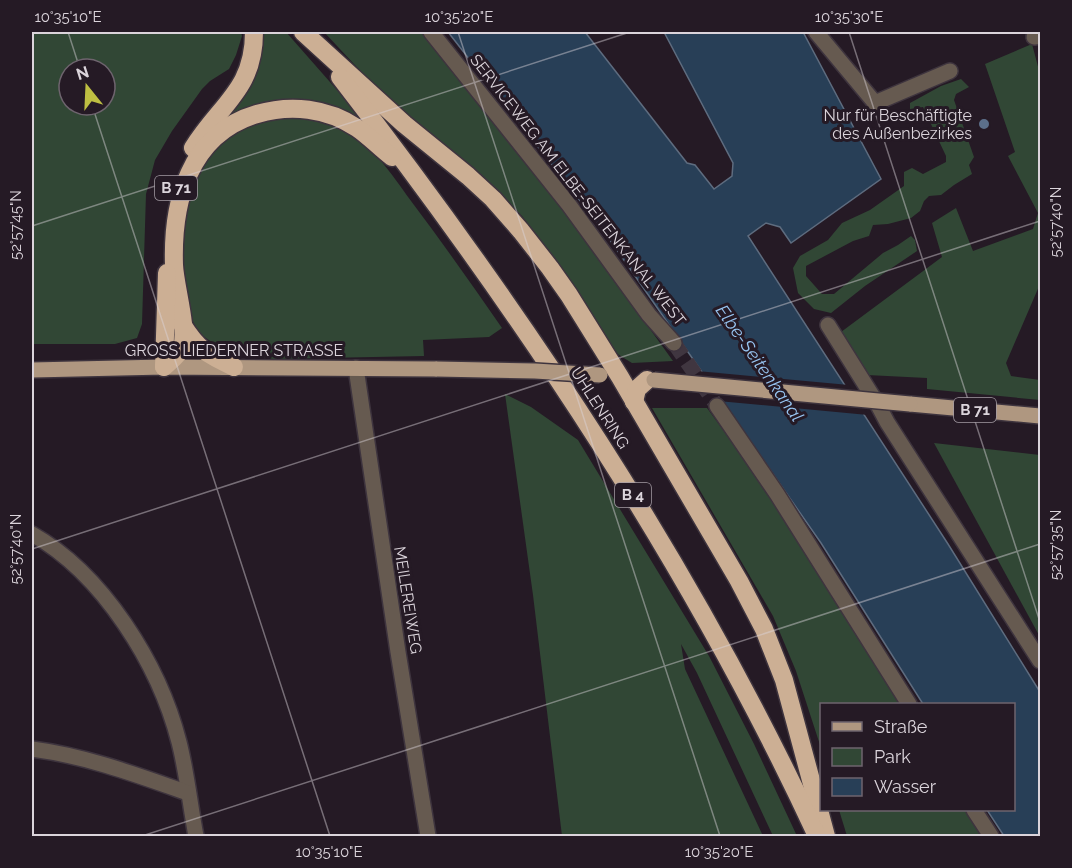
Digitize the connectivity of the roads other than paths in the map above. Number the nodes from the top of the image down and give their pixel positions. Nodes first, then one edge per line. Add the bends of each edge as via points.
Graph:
1 (254, 32) edge
2 (303, 32) edge
3 (431, 32) edge
4 (816, 32) edge
5 (950, 71) dead end
6 (414, 175) junction
7 (182, 324) junction
8 (828, 325) dead end
9 (674, 343) tunnel mouth
10 (164, 367) junction
11 (234, 367) junction
12 (356, 368) junction
13 (32, 370) edge
14 (620, 377) junction
15 (651, 380) junction
16 (634, 402) junction
17 (717, 406) tunnel mouth
18 (1041, 416) edge
19 (32, 534) edge
20 (1041, 661) edge
21 (908, 703) edge
22 (32, 749) edge
23 (188, 793) junction
24 (975, 811) edge
25 (196, 837) edge
26 (428, 837) edge
27 (817, 837) edge
28 (826, 837) edge
29 (991, 837) edge

1 - 10 highway, B 71 via 252,56 243,81 195,145 175,192 167,247
2 - 6 highway, UHLENRING / B 4
2 - 14 highway via 493,199 550,268
3 - 9 street, SERVICEWEG AM ELBE-SEITENKANAL WEST
4 - 5 street via 875,103
6 - 7 highway via 358,129 316,110 270,110 231,125 203,150 190,170 177,211 174,266
6 - 27 highway, UHLENRING / B 4 via 516,315 645,514 732,667
7 - 10 highway via 180,352
7 - 11 highway via 202,350
8 - 20 street
10 - 11 main road, GROSS LIEDERNER STRASSE / B 71
10 - 13 main road, GROSS LIEDERNER STRASSE
11 - 12 main road, GROSS LIEDERNER STRASSE / B 71
12 - 14 main road, GROSS LIEDERNER STRASSE / B 71, bridge via 535,371
12 - 26 street, MEILEREIWEG
14 - 15 main road, B 71
14 - 16 highway
15 - 16 highway via 637,389
15 - 18 main road, B 71, bridge
16 - 28 highway via 764,629 784,680
17 - 21 street
19 - 23 street via 89,581 135,639 157,679 173,722
22 - 23 street via 115,767
23 - 25 street
24 - 29 street

